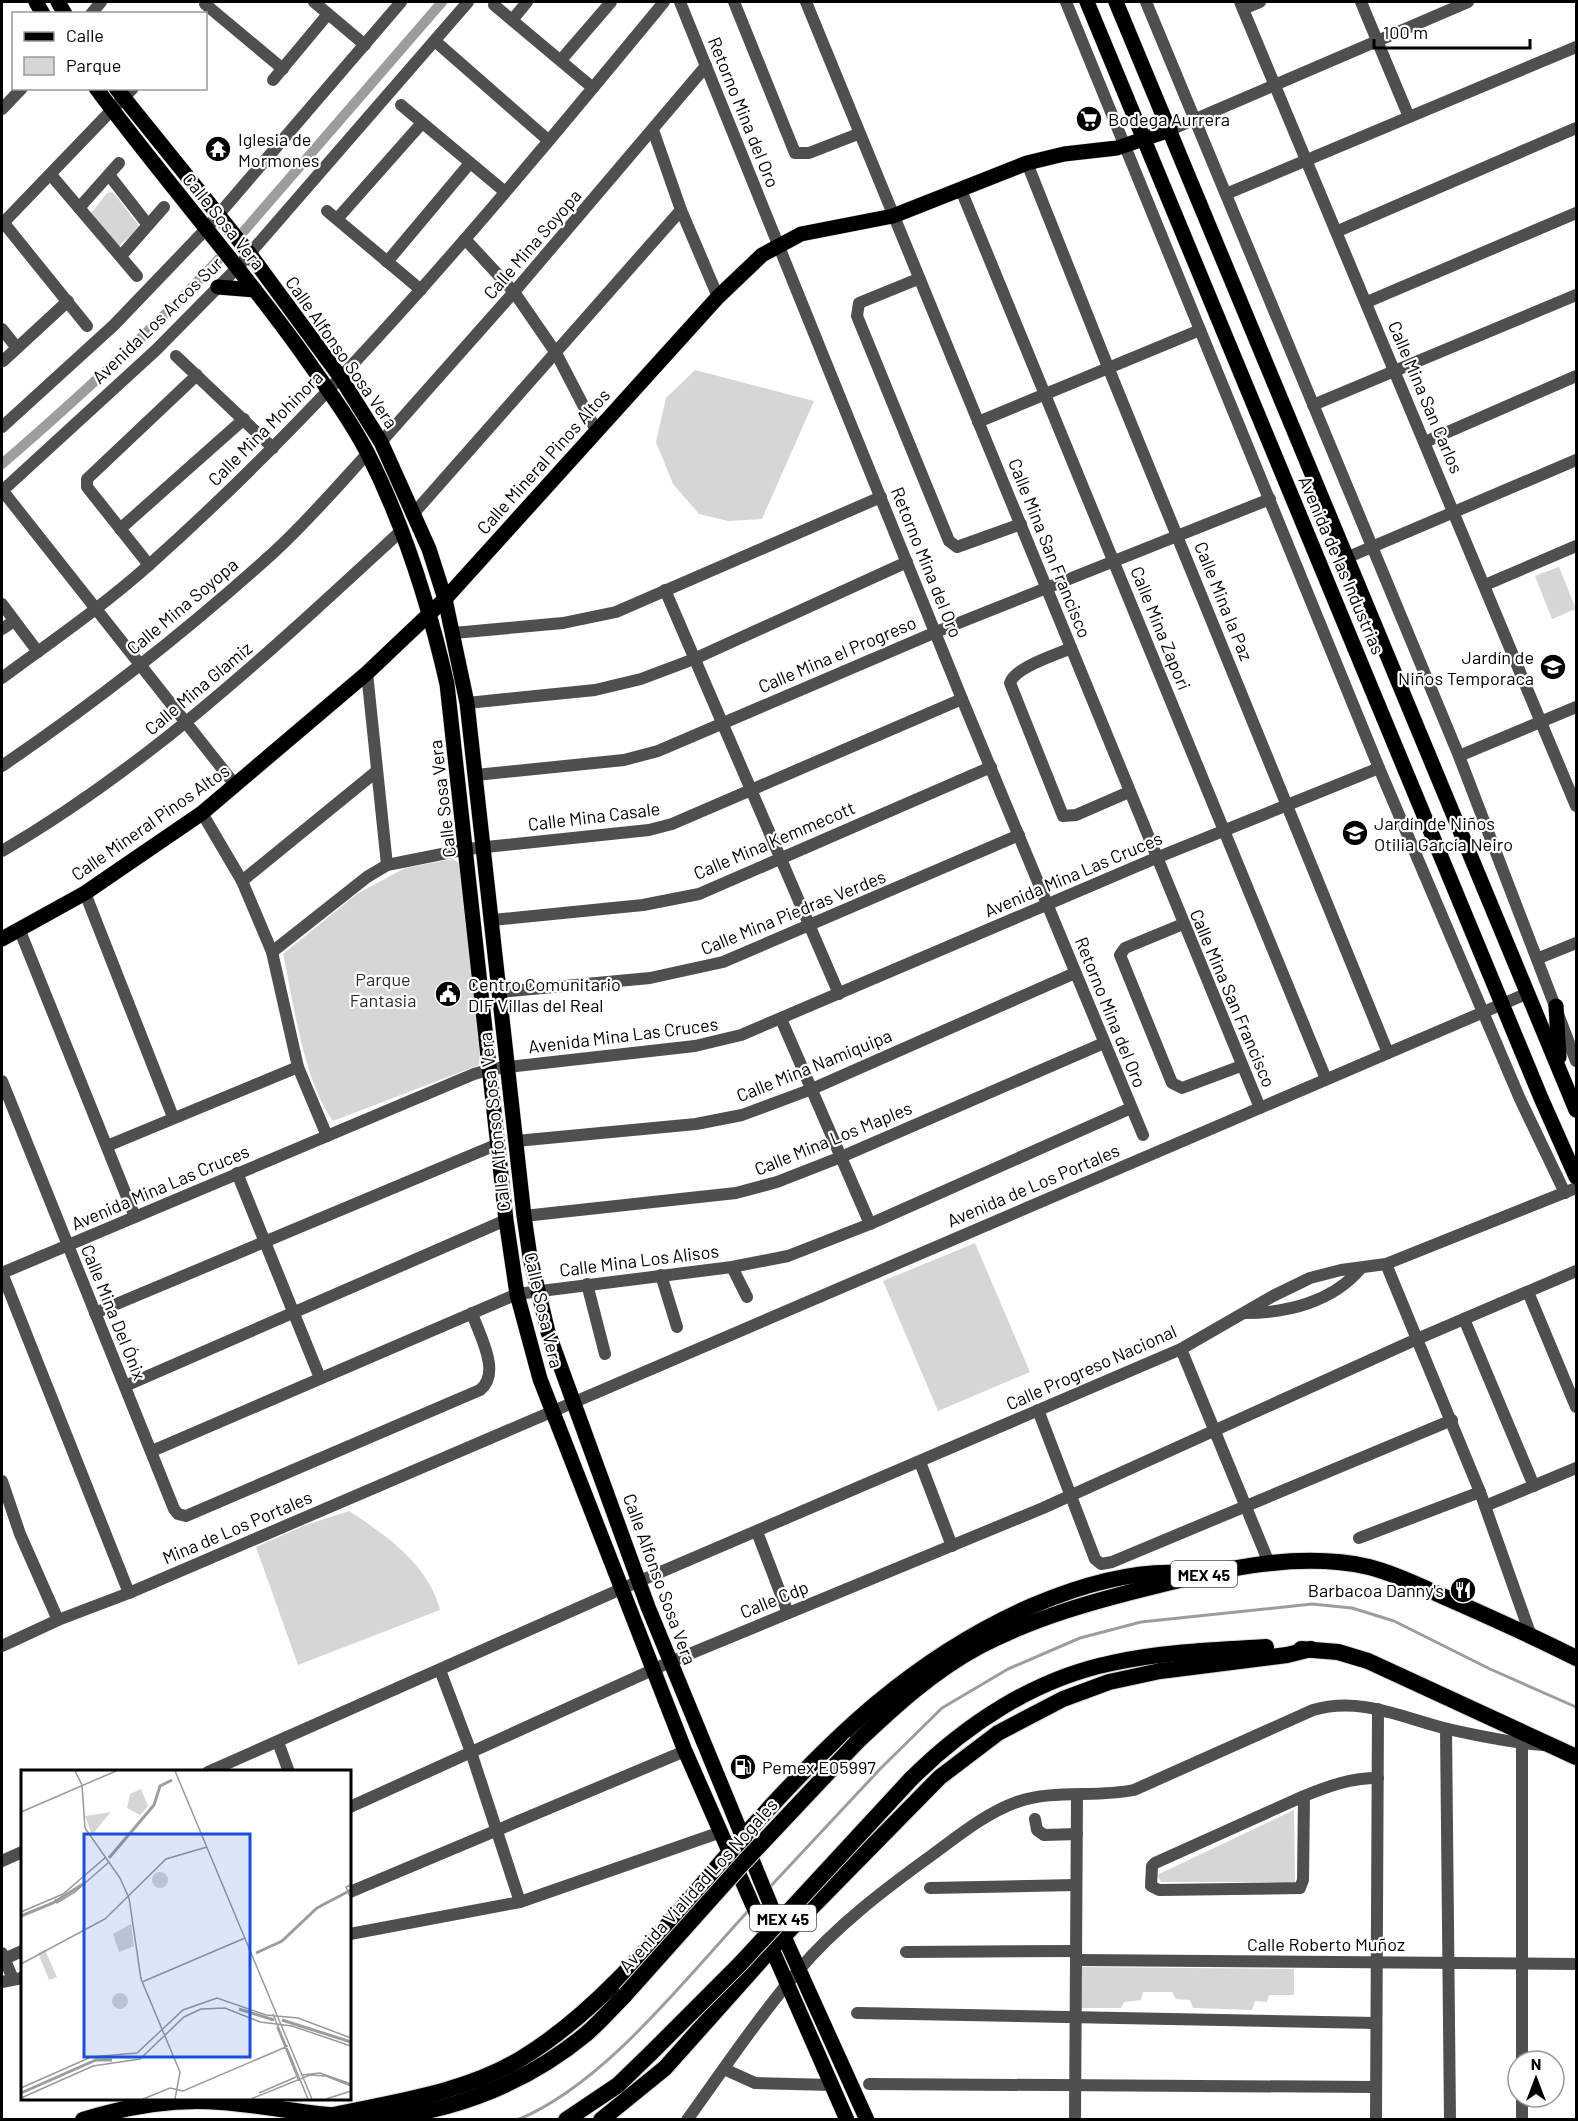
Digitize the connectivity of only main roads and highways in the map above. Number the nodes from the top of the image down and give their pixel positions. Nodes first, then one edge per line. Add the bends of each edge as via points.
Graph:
1 (1087, 2) edge
2 (1116, 2) edge
3 (97, 90) edge
4 (125, 92) edge
5 (1170, 130) junction
6 (1145, 140) junction
7 (218, 287) road end
8 (255, 290) junction
9 (445, 599) junction
10 (429, 614) junction
11 (2, 939) edge
12 (1556, 1006) road end
13 (1559, 1069) junction
14 (1576, 1110) edge
15 (1576, 1177) edge
16 (1200, 1575) junction
17 (621, 1589) joint
18 (1311, 1649) junction
19 (1576, 1658) edge
20 (1576, 1757) edge
21 (710, 1761) junction
22 (694, 1768) junction
23 (742, 1838) junction
24 (730, 1855) junction
25 (777, 1939) junction
26 (329, 2116) junction
27 (83, 2120) edge
28 (566, 2120) edge
29 (601, 2120) edge
30 (847, 2120) edge
31 (867, 2120) edge

1 - 6 main road, Avenida de las Industrias
2 - 5 main road, Avenida de las Industrias
3 - 8 main road, Calle Sosa Vera
4 - 9 main road, Calle Alfonso Sosa Vera via 341,378 381,442 414,513
5 - 6 main road, Calle Mineral Pinos Altos
5 - 13 main road, Avenida de las Industrias
6 - 9 main road, Calle Mineral Pinos Altos via 1027,163 893,216 826,227 778,244 718,297
6 - 15 main road, Avenida de las Industrias
7 - 8 main road
8 - 10 main road, Calle Sosa Vera via 329,390 367,453
9 - 10 main road, Calle Mineral Pinos Altos
9 - 21 main road, Calle Alfonso Sosa Vera via 467,703 524,1216 537,1290 548,1332 639,1582
10 - 11 main road, Calle Mineral Pinos Altos via 367,673 202,813 85,893
10 - 17 main road, Calle Sosa Vera via 447,684 517,1294 540,1379
12 - 13 main road
13 - 14 main road, Avenida de las Industrias
16 - 19 highway, Avenida Vialidad Los Nogales / MEX 45 via 1269,1563 1335,1562 1371,1567
16 - 23 highway via 1159,1573 1102,1582 1061,1594 950,1647 889,1691
16 - 26 highway, Avenida Vialidad Los Nogales / MEX 45, bridge via 1069,1608 1031,1622 939,1672 856,1743 625,1995 587,2033 547,2062 465,2101 406,2115
17 - 22 main road, Calle Alfonso Sosa Vera
18 - 20 highway, MEX 45 via 1368,1661
18 - 25 highway via 1133,1676 1089,1689 1033,1713 975,1749 940,1777
18 - 28 highway, MEX 45, bridge via 1266,1647 1176,1653 1111,1663 1045,1685 995,1711 955,1738 910,1780 740,1964 618,2085
21 - 22 main road
21 - 23 main road, Calle Alfonso Sosa Vera
22 - 24 main road, Calle Alfonso Sosa Vera
23 - 24 highway
23 - 25 main road, Calle Alfonso Sosa Vera, bridge
24 - 25 main road, Calle Alfonso Sosa Vera, bridge
24 - 26 highway via 614,1984 572,2023 521,2059 458,2087
25 - 29 highway via 665,2068
25 - 30 main road, Calle Alfonso Sosa Vera via 789,1982
25 - 31 main road, Calle Alfonso Sosa Vera via 800,1969
26 - 27 highway, Avenida Vialidad Los Nogales / MEX 45 via 190,2100 142,2105

